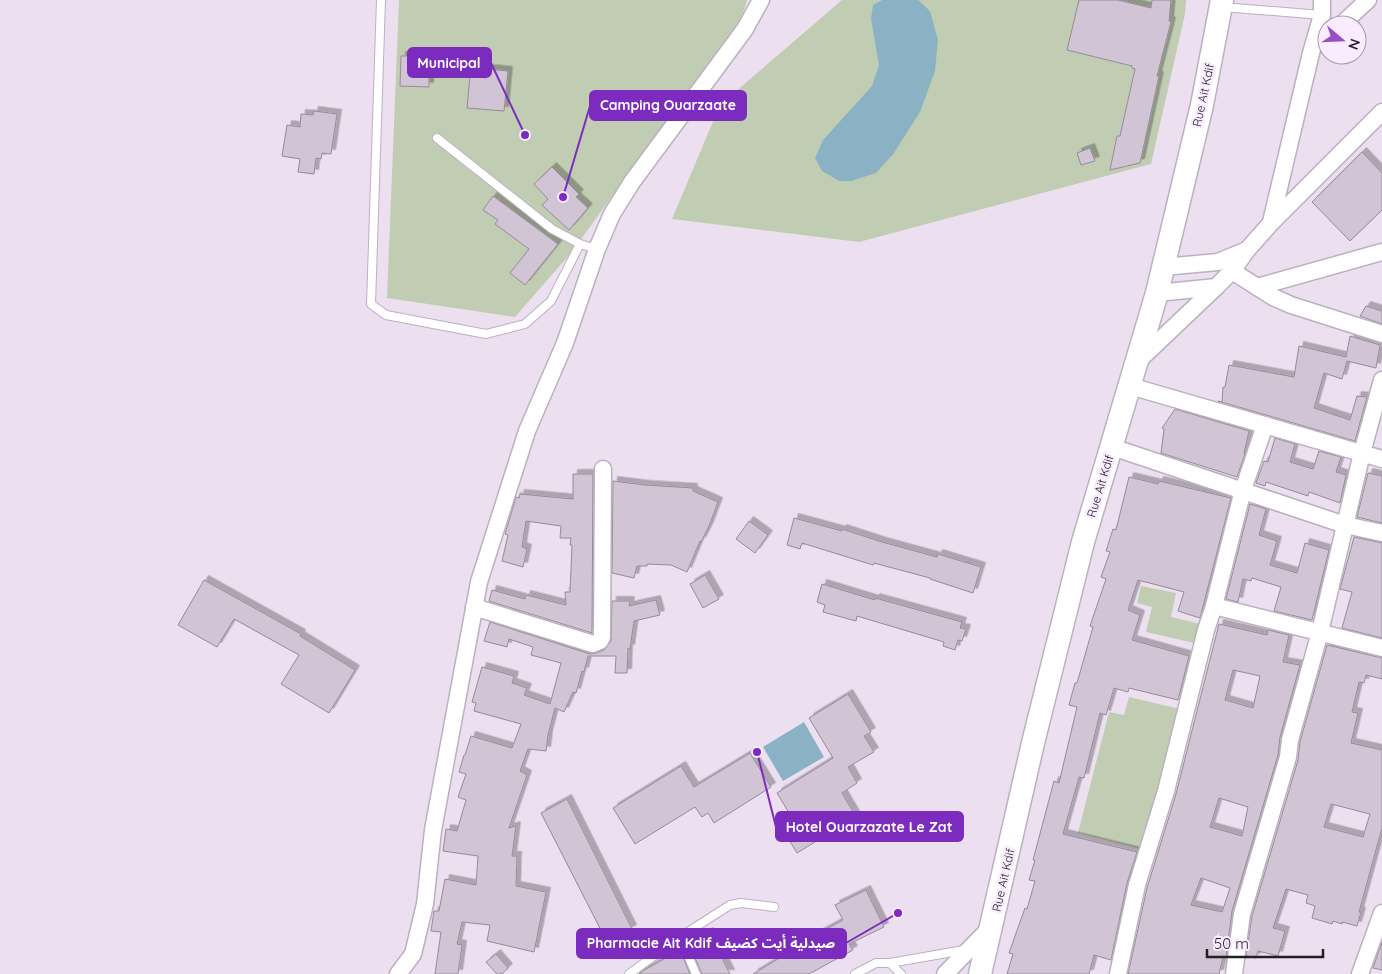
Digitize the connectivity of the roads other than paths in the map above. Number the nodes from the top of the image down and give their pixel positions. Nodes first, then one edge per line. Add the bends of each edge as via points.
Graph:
1 (381, 0) edge
2 (762, 0) edge
3 (1368, 0) edge
4 (1222, 3) edge
5 (1322, 8) edge
6 (1352, 15) edge
7 (1317, 48) edge
8 (1311, 54) junction
9 (1382, 112) edge
10 (437, 138) dead end
11 (1271, 223) junction
12 (580, 244) junction
13 (597, 249) junction
14 (1247, 250) junction
15 (1382, 252) edge
16 (1163, 267) junction
17 (1232, 271) junction
18 (1216, 287) junction
19 (1257, 287) junction
20 (1157, 293) junction
21 (1382, 334) edge
22 (1136, 363) junction
23 (1382, 380) edge
24 (1130, 386) junction
25 (1380, 396) edge
26 (1265, 425) junction
27 (1112, 447) junction
28 (1362, 453) junction
29 (1382, 459) edge
30 (603, 469) dead end
31 (1243, 490) junction
32 (1345, 525) junction
33 (1382, 533) edge
34 (1214, 606) junction
35 (474, 607) junction
36 (1320, 632) junction
37 (1382, 648) edge
38 (774, 907) dead end
39 (1382, 913) edge
40 (992, 927) junction
41 (680, 937) junction
42 (970, 949) junction
43 (413, 954) junction
44 (890, 963) junction
45 (398, 974) edge
46 (415, 974) edge
47 (629, 974) edge
48 (696, 974) edge
49 (855, 974) edge
50 (900, 974) edge
51 (945, 974) edge
52 (980, 974) edge
53 (1118, 974) edge
54 (1234, 974) edge
55 (1360, 974) edge

1 - 12 lane via 371,304 386,315 486,334 525,324 551,301
2 - 13 street via 745,29 632,182 612,214
3 - 6 street
4 - 5 lane
4 - 16 street, Rue Ait Kdif via 1202,105
5 - 8 street
7 - 8 street
8 - 11 street
9 - 11 street
10 - 12 lane via 552,230
11 - 14 street
12 - 13 lane
13 - 35 street via 565,343 527,431
14 - 16 street via 1218,262
14 - 17 street
15 - 19 street
16 - 20 street, Rue Ait Kdif
17 - 18 street
17 - 19 street
18 - 20 street
18 - 22 street
19 - 21 street via 1291,305
20 - 22 street, Rue Ait Kdif
22 - 24 street, Rue Ait Kdif
23 - 25 street
24 - 26 street
24 - 27 street, Rue Ait Kdif
25 - 28 street
26 - 28 street
26 - 31 street
27 - 31 street
27 - 40 street, Rue Ait Kdif via 1083,542
28 - 29 street
28 - 32 street
30 - 35 street via 600,641 593,644
31 - 32 street
31 - 34 street
32 - 33 street
32 - 36 street
34 - 36 street
34 - 53 street via 1166,791 1137,885
35 - 43 street via 432,830 425,904
36 - 37 street
36 - 54 street via 1242,914
38 - 41 lane via 735,904
39 - 55 street
40 - 42 street
40 - 52 street, Rue Ait Kdif
41 - 47 lane
41 - 48 lane
42 - 44 lane
42 - 51 street
43 - 45 street
43 - 46 street
44 - 49 lane via 876,963
44 - 50 lane

